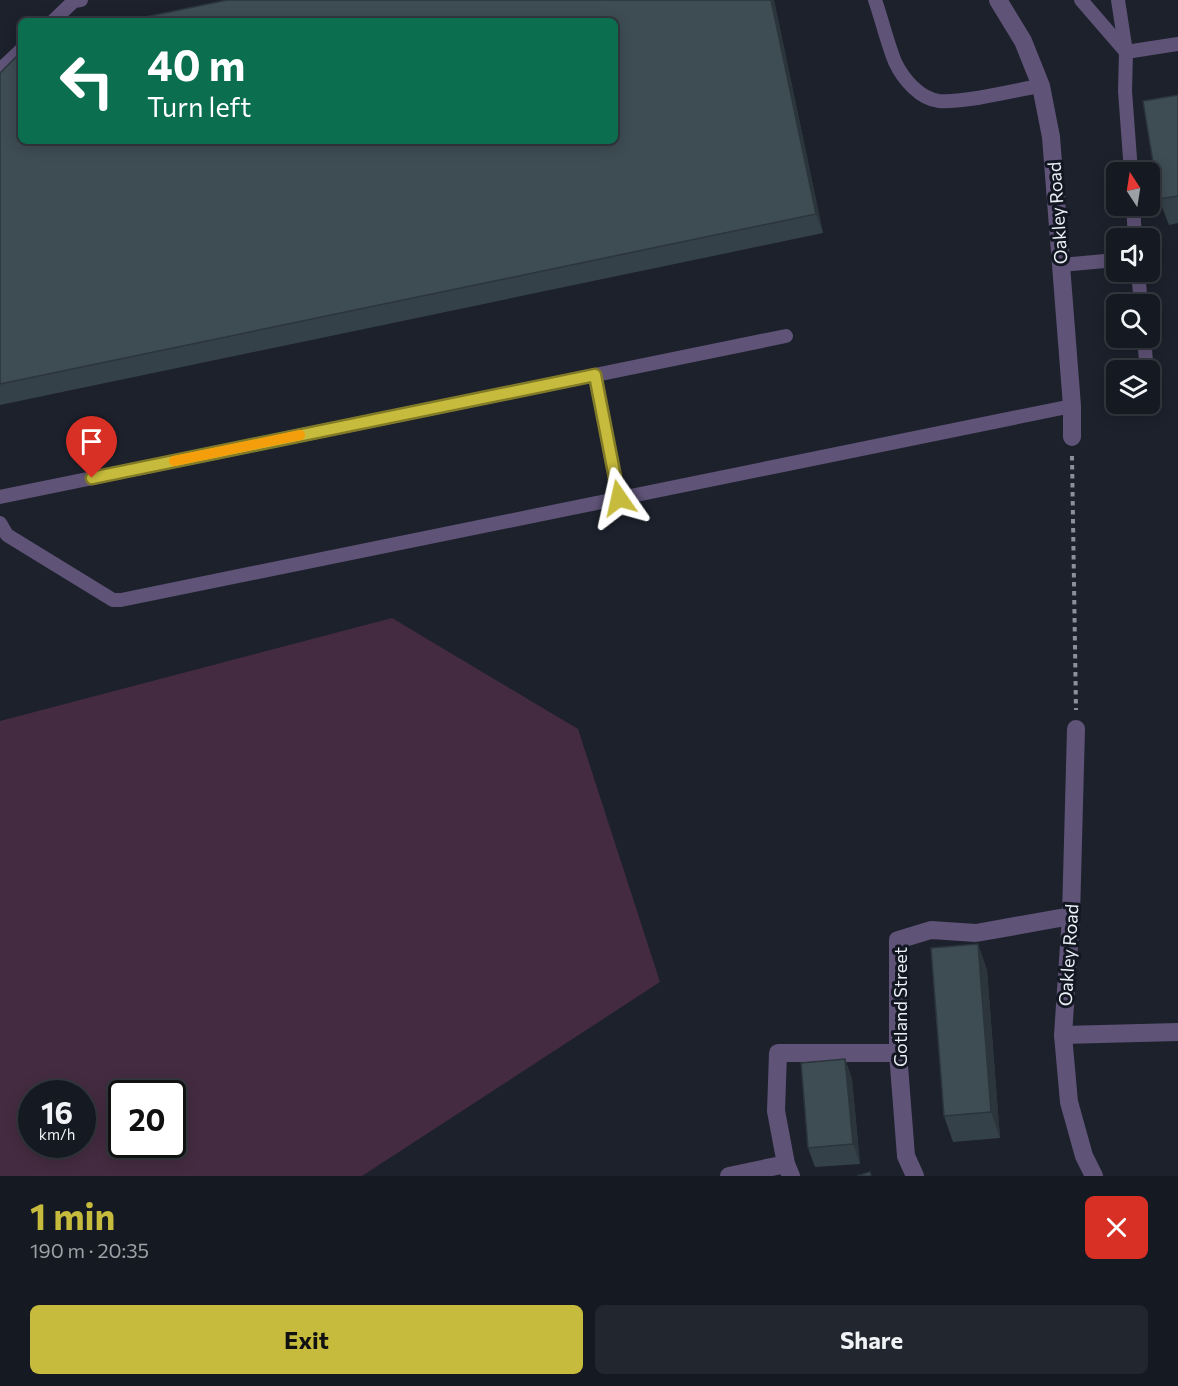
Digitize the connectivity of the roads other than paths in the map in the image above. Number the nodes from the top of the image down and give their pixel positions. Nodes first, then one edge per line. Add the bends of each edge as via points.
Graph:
1 (81, 0) edge
2 (875, 0) edge
3 (998, 0) edge
4 (1082, 0) edge
5 (1118, 0) edge
6 (56, 18) edge
7 (1178, 44) edge
8 (1126, 52) junction
9 (18, 53) edge
10 (0, 70) edge
11 (1041, 86) junction
12 (1130, 162) edge
13 (1106, 261) edge
14 (1061, 265) junction
15 (786, 336) dead end
16 (595, 375) junction
17 (1072, 406) junction
18 (1072, 437) road end
19 (0, 496) edge
20 (619, 498) junction
21 (0, 523) edge
22 (1076, 729) road end
23 (1071, 916) junction
24 (1178, 1032) edge
25 (1063, 1035) junction
26 (898, 1053) junction
27 (788, 1170) edge
28 (729, 1176) edge
29 (915, 1176) edge
30 (1094, 1176) edge

1 - 6 lane
2 - 11 lane via 896,63 918,92 938,101
3 - 11 street, Oakley Road via 1023,41
4 - 8 lane
5 - 8 lane
7 - 8 lane
8 - 12 lane
9 - 10 lane
11 - 14 street, Oakley Road via 1051,137
13 - 14 lane
14 - 17 street, Oakley Road
15 - 16 lane
16 - 19 lane
16 - 20 lane
17 - 18 street, Oakley Road
17 - 20 lane
20 - 21 lane via 121,600 113,600 7,535
22 - 23 street, Oakley Road
23 - 25 street, Oakley Road
23 - 26 street, Gotland Street via 976,933 930,930 898,940
24 - 25 street
25 - 30 street, Oakley Road via 1069,1102 1084,1156
26 - 27 street via 778,1053 776,1111
26 - 29 street, Gotland Street via 906,1156
27 - 28 street

